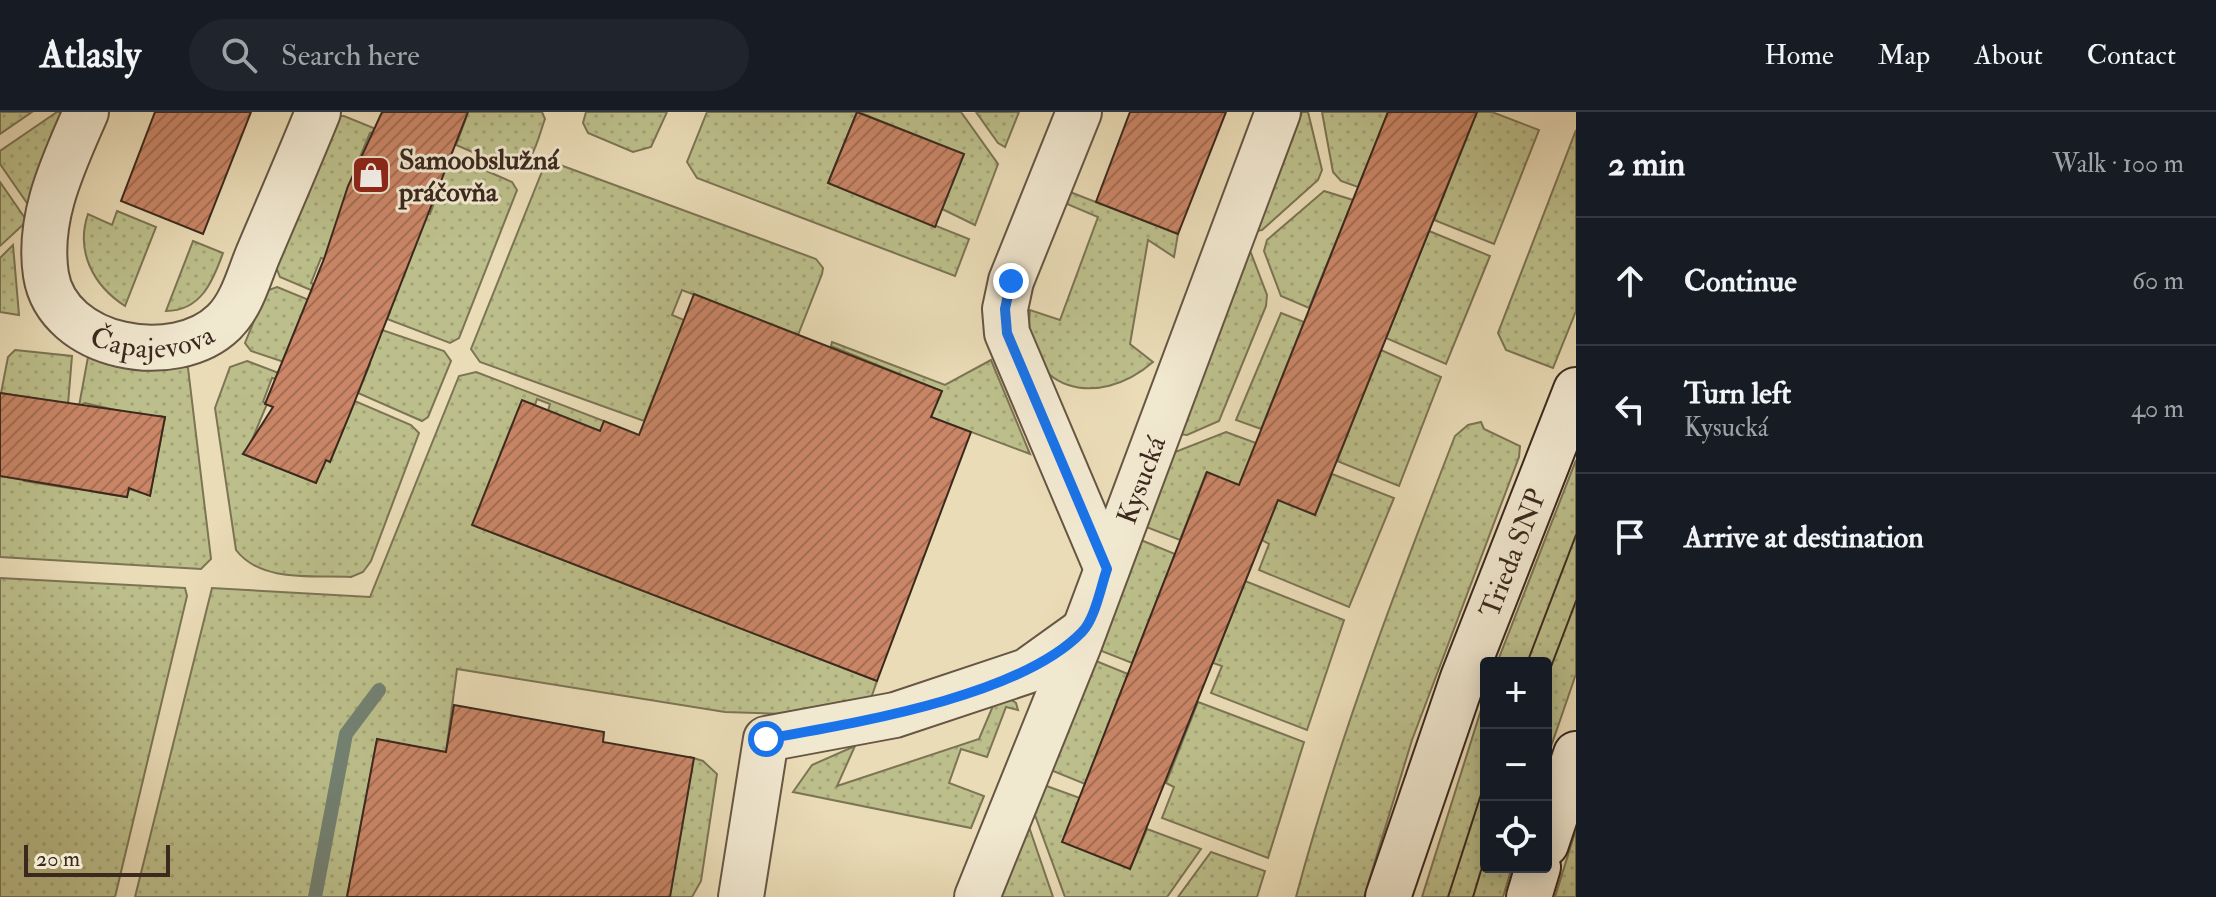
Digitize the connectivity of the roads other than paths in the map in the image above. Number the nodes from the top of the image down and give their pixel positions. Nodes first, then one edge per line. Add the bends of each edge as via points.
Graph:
1 (86, 112) edge
2 (318, 112) edge
3 (1079, 112) edge
4 (1278, 112) edge
5 (1573, 408) edge
6 (1107, 569) junction
7 (1084, 630) junction
8 (1576, 754) edge
9 (1552, 826) edge
10 (1536, 873) edge
11 (741, 897) edge
12 (977, 897) edge
13 (1388, 897) edge
14 (1529, 897) edge

1 - 2 street, Čapajevova via 54,191 46,226 49,290 85,329 142,348 172,347 202,337 233,312
3 - 6 street, Kysucká via 1011,281 1005,309 1007,333
4 - 6 street, Kysucká
5 - 13 street, Trieda SNP via 1463,678
6 - 7 street
7 - 11 street via 1027,671 895,715 766,739
7 - 12 street
8 - 9 street
10 - 14 street

